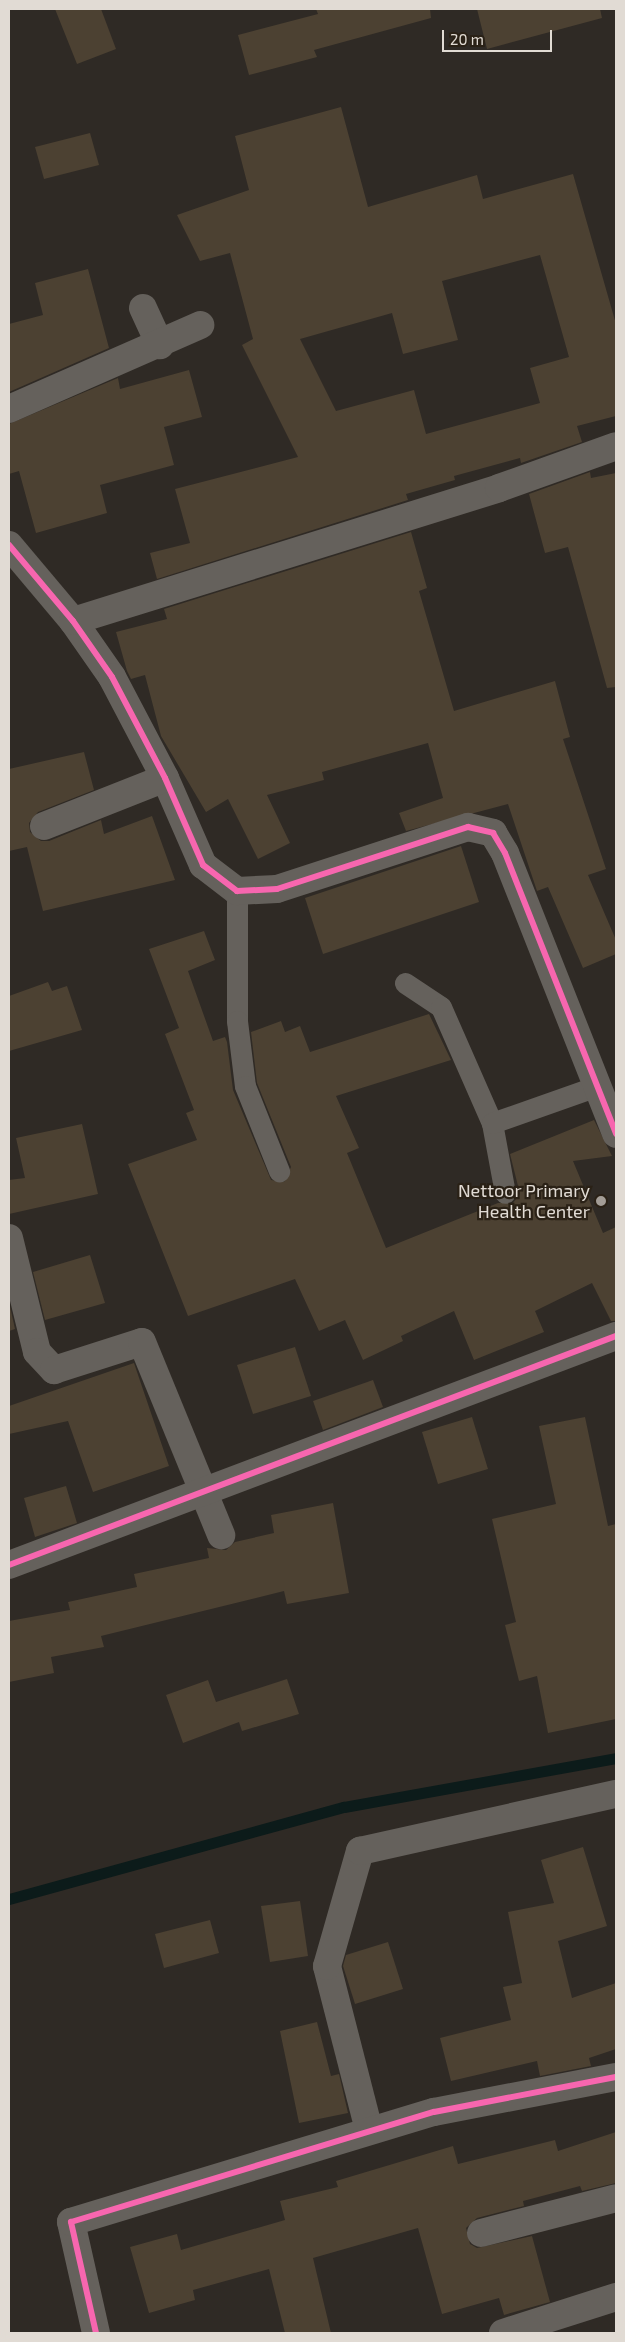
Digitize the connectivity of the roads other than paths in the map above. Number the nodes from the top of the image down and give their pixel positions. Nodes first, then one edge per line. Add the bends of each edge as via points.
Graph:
1 (143, 308) dead end
2 (200, 325) dead end
3 (160, 345) junction
4 (9, 410) edge
5 (616, 446) edge
6 (9, 545) edge
7 (73, 621) junction
8 (165, 778) junction
9 (44, 826) dead end
10 (237, 891) junction
11 (405, 983) dead end
12 (597, 1086) junction
13 (492, 1122) junction
14 (616, 1134) edge
15 (279, 1171) dead end
16 (505, 1193) dead end
17 (9, 1238) edge
18 (615, 1340) edge
19 (205, 1492) junction
20 (221, 1534) dead end
21 (9, 1565) edge
22 (616, 1794) edge
23 (616, 2077) edge
24 (369, 2130) junction
25 (616, 2198) edge
26 (481, 2233) dead end
27 (616, 2297) edge
28 (96, 2333) edge
29 (503, 2333) edge

1 - 3 street
2 - 3 street
3 - 4 street
5 - 7 street via 500,488
6 - 7 street
7 - 8 street via 112,677
8 - 9 street
8 - 10 street via 203,866
10 - 12 street via 277,889 468,827 493,833
10 - 15 lane via 237,1003 245,1086
11 - 13 lane via 441,1007
12 - 13 lane
12 - 14 street
13 - 16 lane
17 - 19 street via 37,1352 54,1370 142,1342
18 - 19 street
19 - 20 street
19 - 21 street
22 - 24 street via 360,1851 327,1966
23 - 24 street via 434,2112
24 - 28 street via 71,2222
25 - 26 street
27 - 29 street

